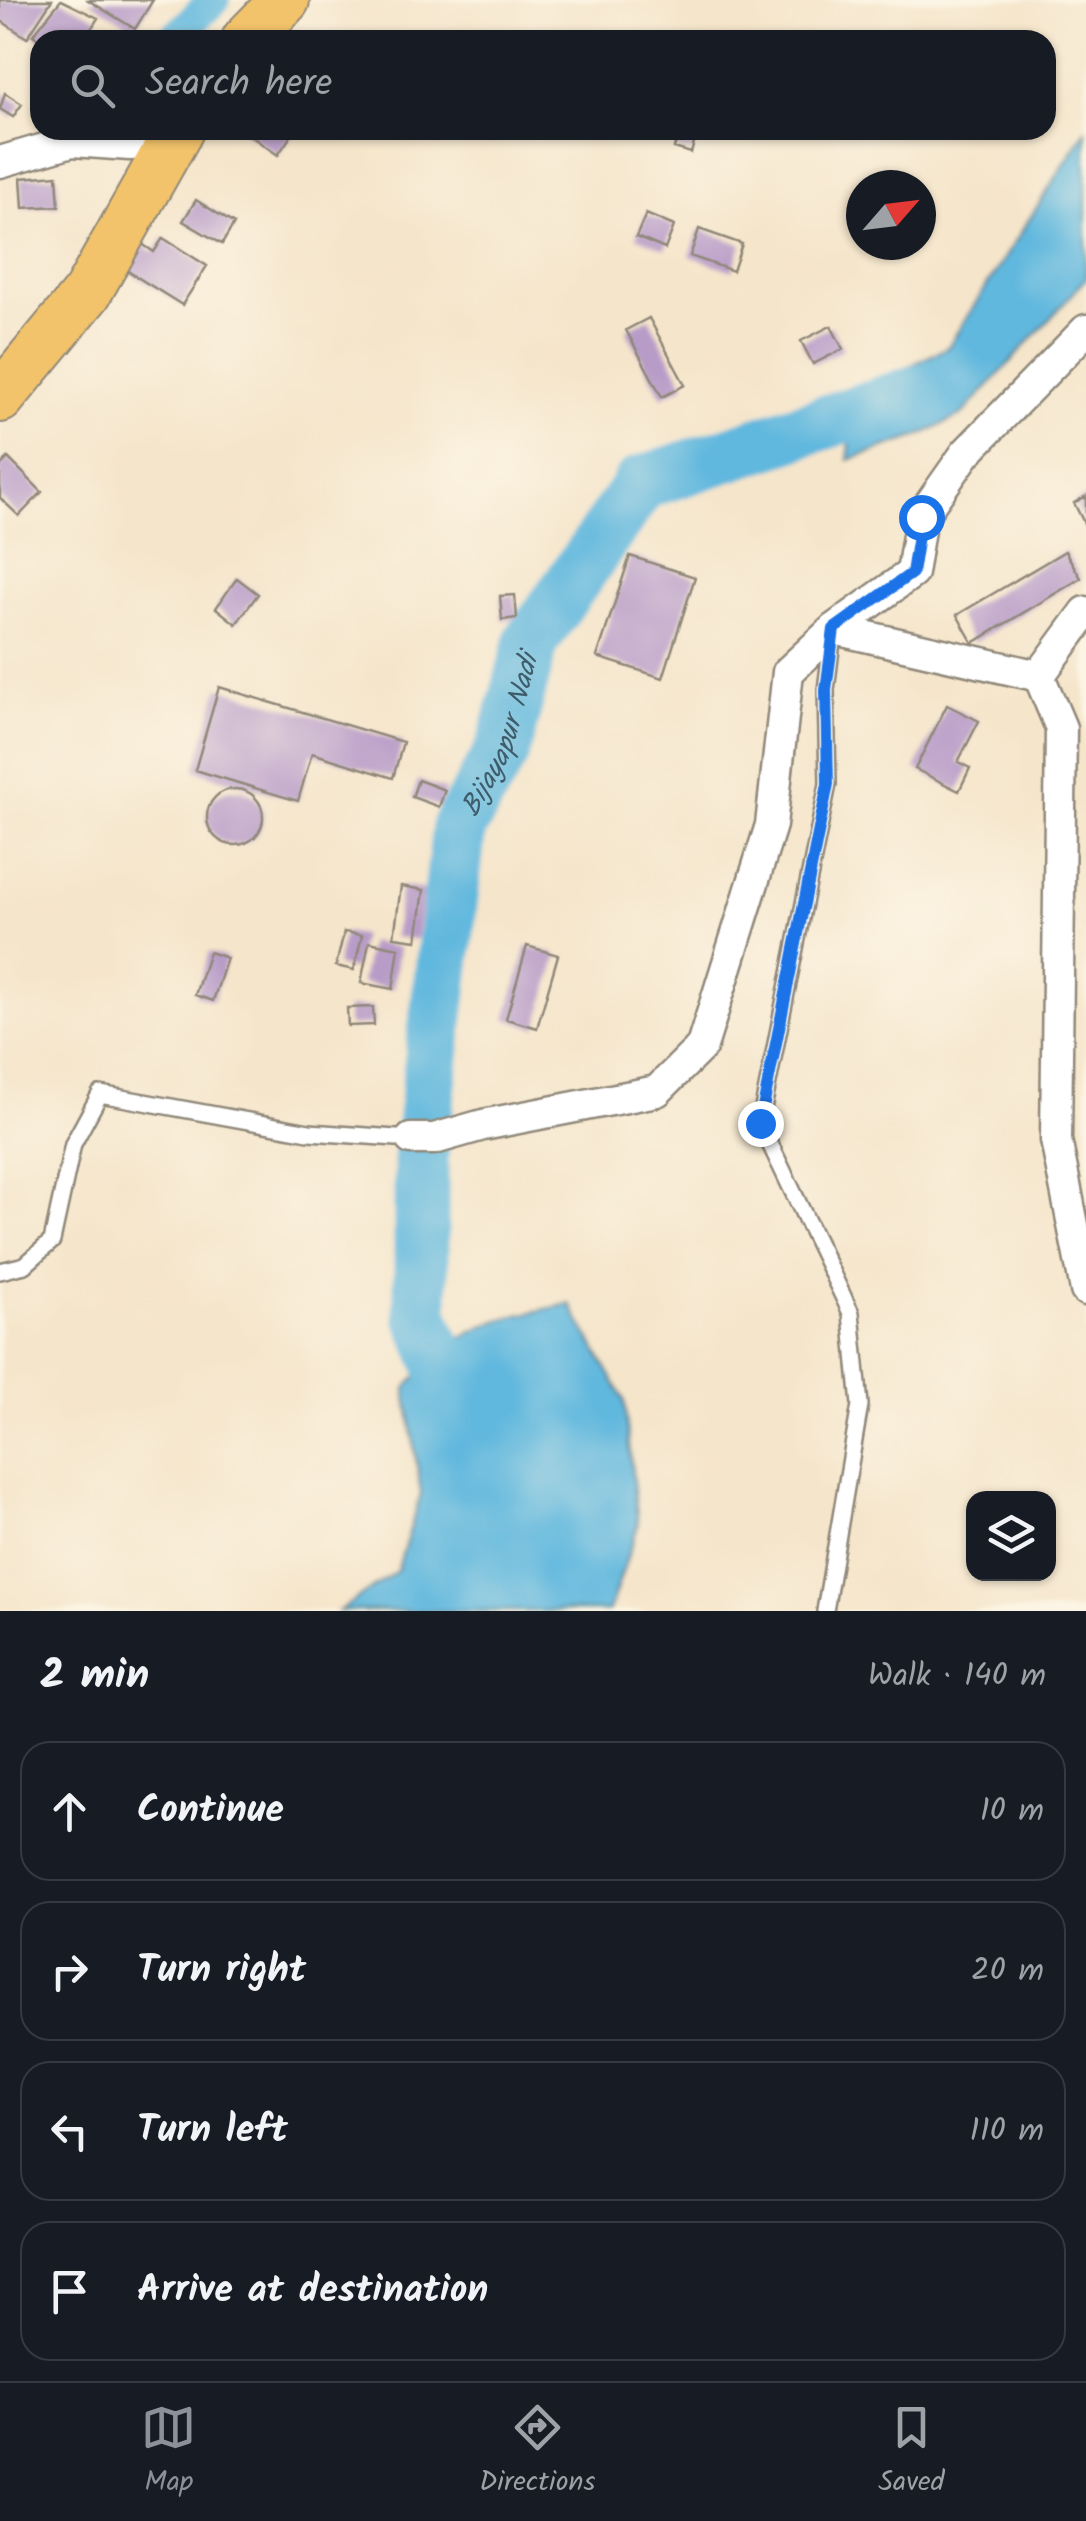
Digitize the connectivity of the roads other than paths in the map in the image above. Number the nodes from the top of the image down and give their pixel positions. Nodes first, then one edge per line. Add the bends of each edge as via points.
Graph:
1 (285, 0) edge
2 (256, 30) edge
3 (155, 140) edge
4 (173, 140) edge
5 (0, 162) edge
6 (1086, 330) edge
7 (0, 398) edge
8 (1086, 612) edge
9 (834, 629) junction
10 (1038, 676) junction
11 (422, 1139) joint
12 (0, 1271) edge
13 (1086, 1290) edge
14 (825, 1611) edge

1 - 2 main road
3 - 5 street via 72,141
4 - 7 main road via 88,293
6 - 9 street via 966,453 921,517 912,573
8 - 10 street
9 - 10 street
9 - 11 street via 788,672 771,826 702,1046 658,1091
9 - 14 lane via 826,690 828,784 760,1123 852,1313 860,1405
10 - 13 street via 1061,728 1056,1140
11 - 12 lane via 308,1132 100,1094 74,1144 52,1241 24,1265

